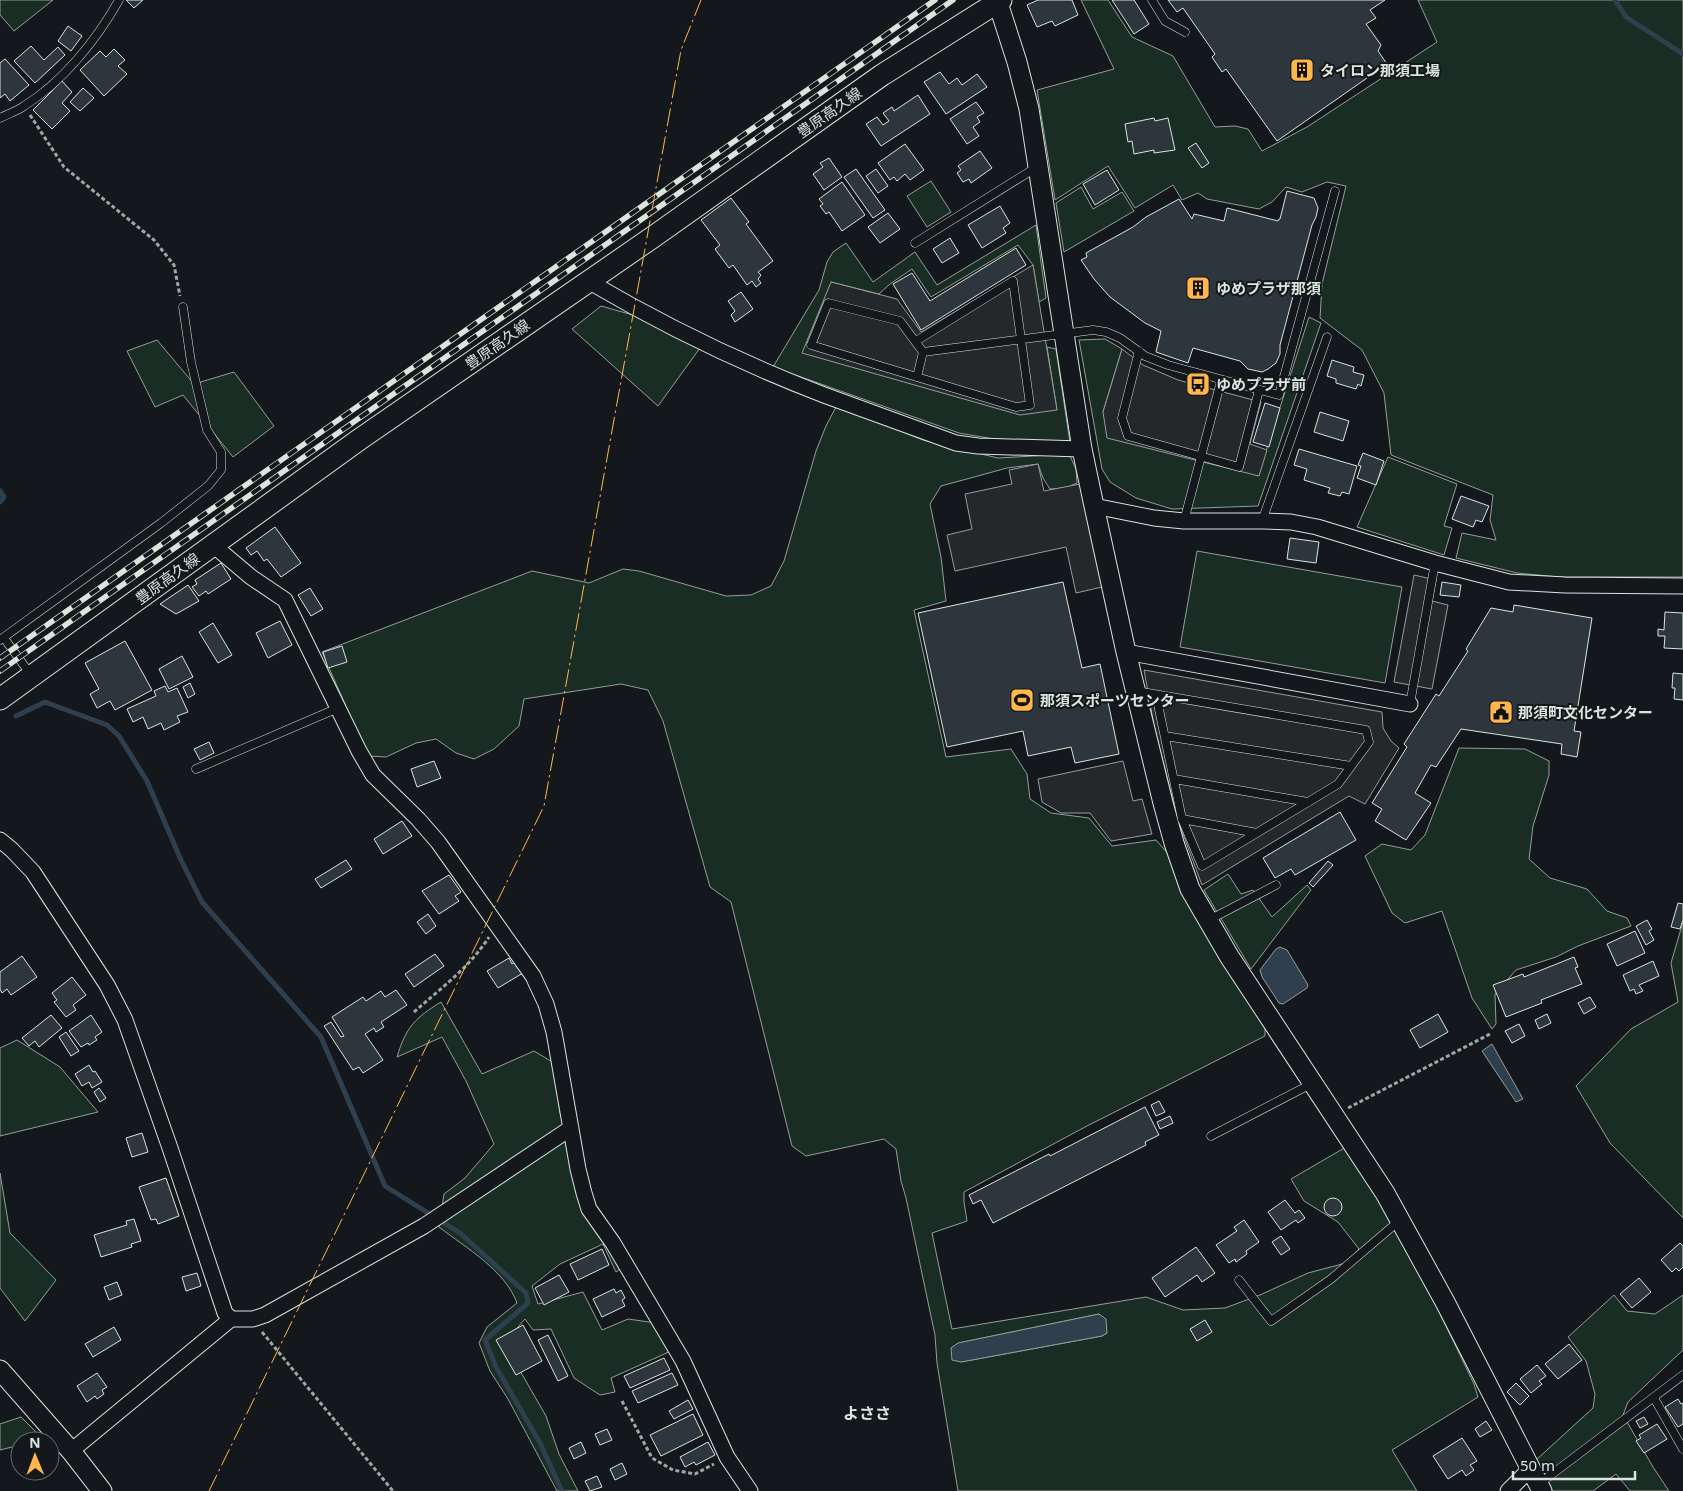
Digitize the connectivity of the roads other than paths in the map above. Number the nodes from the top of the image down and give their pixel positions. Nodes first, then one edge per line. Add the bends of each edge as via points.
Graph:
1 (119, 0) edge
2 (1152, 0) edge
3 (998, 1) edge
4 (1185, 32) dead end
5 (0, 118) edge
6 (1038, 166) junction
7 (1335, 192) dead end
8 (915, 244) dead end
9 (588, 281) junction
10 (183, 307) road end
11 (1064, 333) junction
12 (1327, 337) dead end
13 (1021, 339) junction
14 (916, 341) junction
15 (1139, 351) junction
16 (923, 352) junction
17 (917, 377) junction
18 (1221, 381) junction
19 (1259, 390) junction
20 (1082, 449) junction
21 (1201, 457) junction
22 (1094, 506) junction
23 (1184, 520) junction
24 (1262, 520) junction
25 (213, 545) junction
26 (1435, 563) junction
27 (1683, 586) edge
28 (2, 639) edge
29 (1126, 652) junction
30 (32, 676) junction
31 (1136, 691) junction
32 (1156, 695) junction
33 (0, 699) edge
34 (1410, 704) joint
35 (338, 708) junction
36 (1165, 736) junction
37 (1351, 766) junction
38 (196, 769) dead end
39 (1174, 779) junction
40 (1308, 802) junction
41 (1182, 819) junction
42 (1258, 833) junction
43 (0, 840) edge
44 (1276, 885) dead end
45 (1207, 921) junction
46 (1313, 1083) junction
47 (571, 1128) junction
48 (1211, 1136) dead end
49 (1400, 1220) junction
50 (1239, 1280) dead end
51 (231, 1319) junction
52 (0, 1370) edge
53 (1683, 1375) edge
54 (1654, 1398) junction
55 (1683, 1449) edge
56 (72, 1451) junction
57 (1537, 1482) edge
58 (102, 1491) edge
59 (750, 1491) edge
60 (1508, 1491) edge

1 - 5 lane via 92,40 48,89
2 - 4 lane via 1165,21
3 - 6 street via 1027,100
3 - 9 main road, 豊原高久線 via 882,75
6 - 8 lane
6 - 11 street
7 - 19 lane via 1279,396
9 - 20 street via 630,306 737,358 956,443
9 - 25 main road, 豊原高久線
10 - 28 lane via 190,362 207,430 221,452 222,470 208,486 162,523
11 - 13 lane
11 - 15 lane via 1106,332
11 - 20 street
12 - 24 lane
13 - 14 lane via 1013,281
13 - 16 lane
13 - 17 lane via 1030,405 1016,407
14 - 16 lane
14 - 17 lane via 900,321 828,303 811,345
15 - 18 lane via 1168,365
15 - 21 lane via 1122,418 1128,436
16 - 17 lane
18 - 19 lane
18 - 21 lane
19 - 21 lane via 1239,467
20 - 22 street
21 - 23 lane
22 - 23 street via 1154,518
22 - 29 street
23 - 24 street
24 - 26 street via 1317,527
25 - 30 main road, 豊原高久線
25 - 35 street via 285,600
26 - 27 street via 1509,582
26 - 34 lane
28 - 30 lane
29 - 31 street
29 - 34 street
30 - 33 main road, 豊原高久線
31 - 32 lane
31 - 45 street via 1174,842 1190,889
32 - 36 lane
32 - 37 lane via 1366,730 1369,742
35 - 38 lane
35 - 47 street via 373,775 438,842 533,976 554,1032
36 - 37 lane
36 - 39 lane
37 - 40 lane via 1338,784
39 - 40 lane
39 - 41 lane
40 - 42 lane
41 - 42 lane
41 - 42 lane via 1202,866
43 - 51 street via 33,872 108,985 125,1020 225,1313
44 - 45 lane
45 - 46 street
46 - 48 lane
46 - 49 street
47 - 51 street via 424,1226 265,1314 253,1319
47 - 59 street via 578,1169 590,1209 683,1361 727,1457
49 - 50 lane via 1331,1278 1271,1321
49 - 57 street
51 - 56 street
52 - 56 street
53 - 54 lane
54 - 55 lane
54 - 57 lane
56 - 58 street
57 - 60 street

